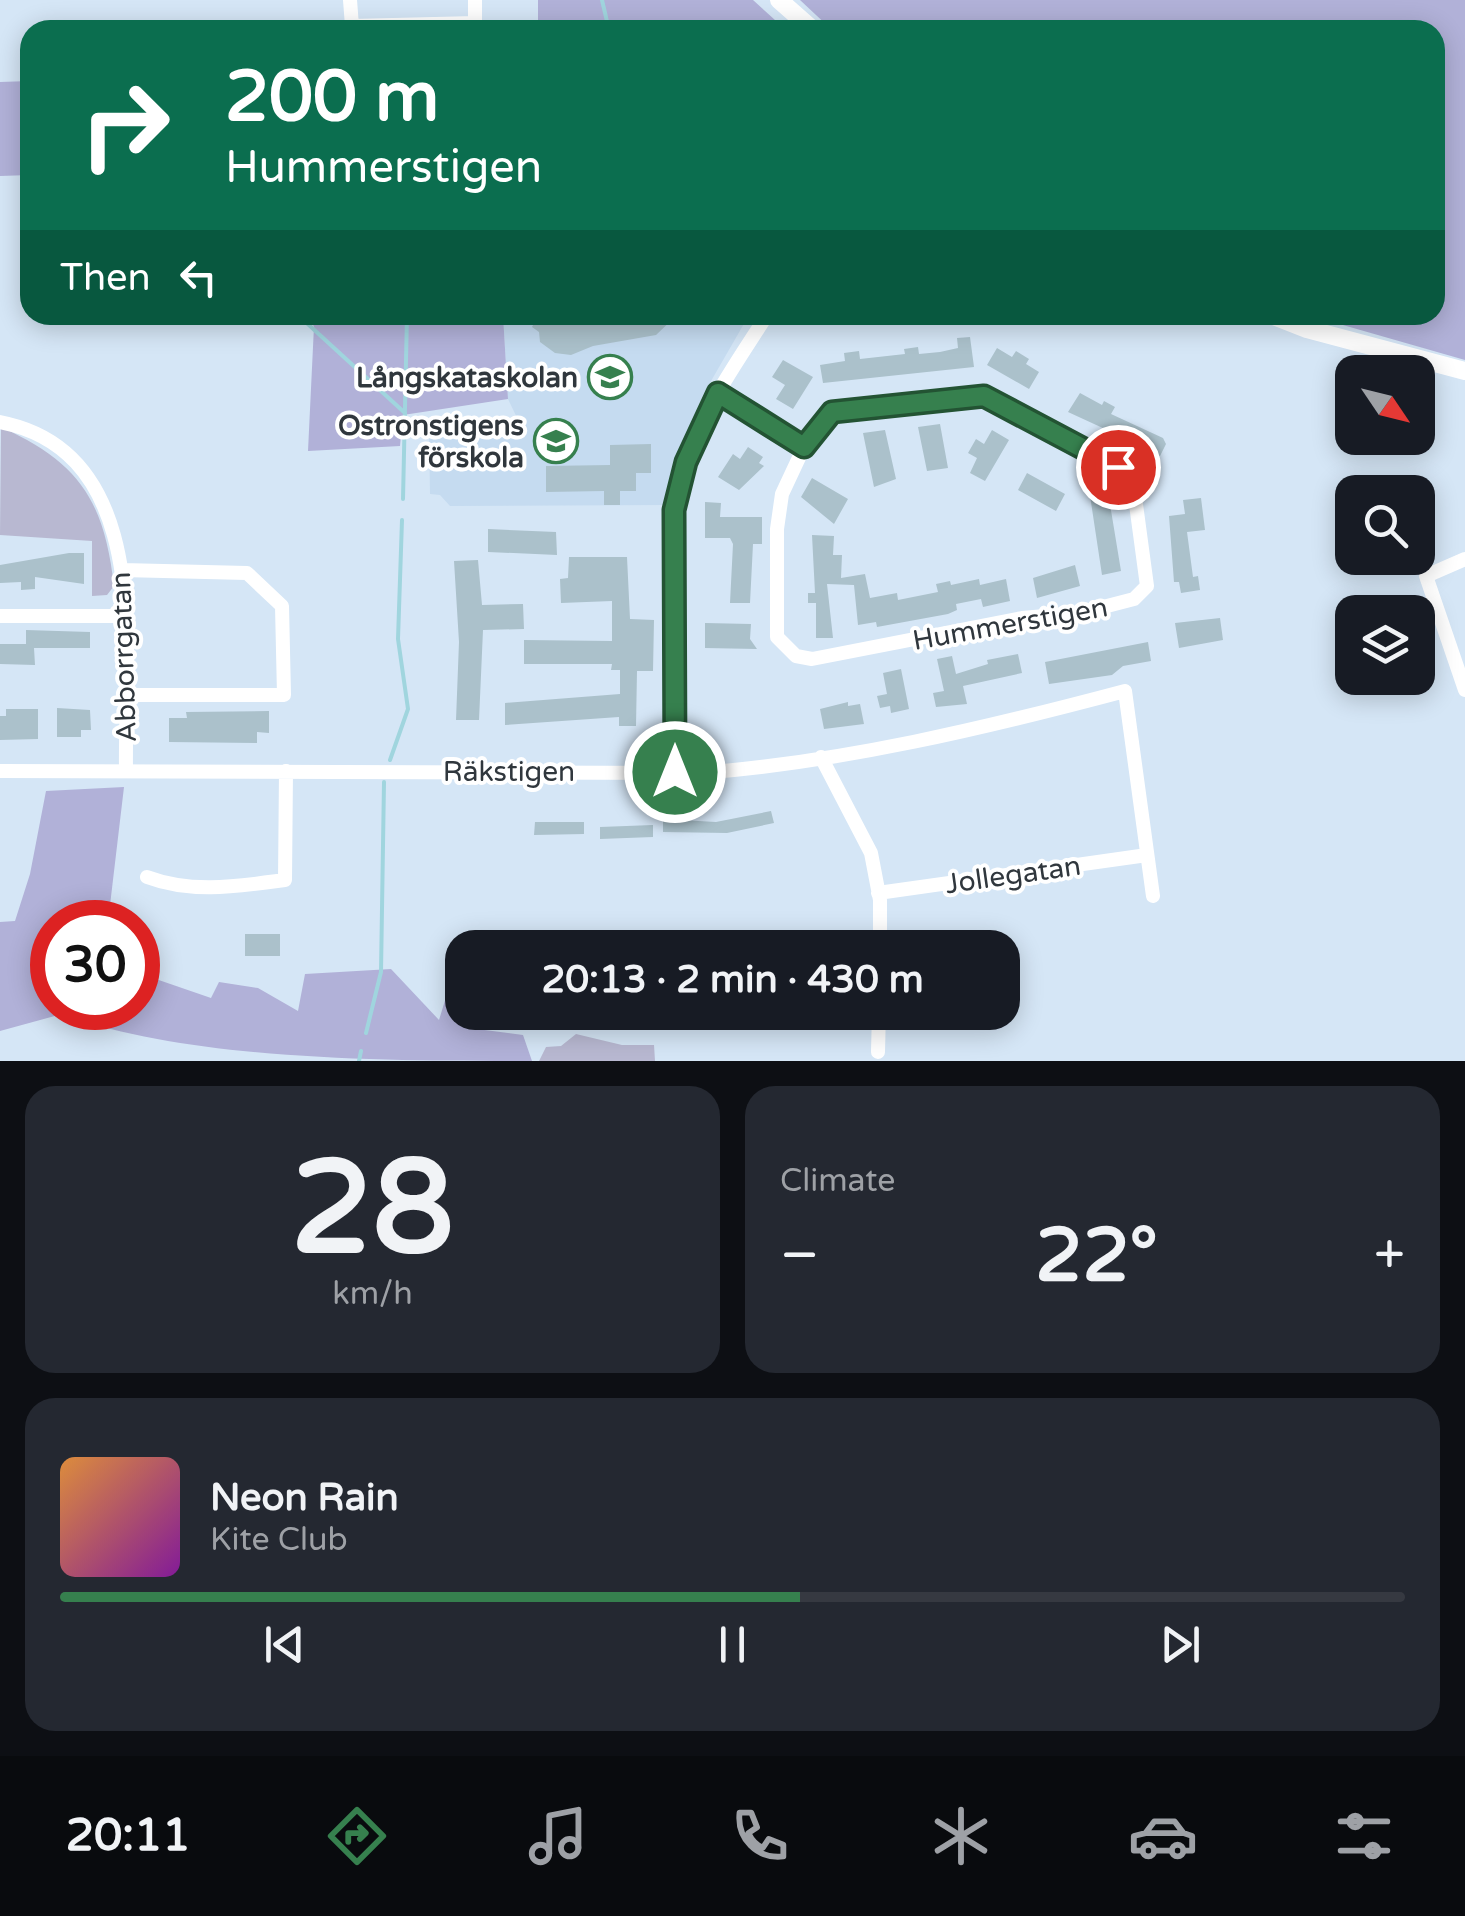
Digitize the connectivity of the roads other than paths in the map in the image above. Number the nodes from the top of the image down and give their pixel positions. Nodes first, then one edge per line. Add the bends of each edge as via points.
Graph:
1 (780, 0) edge
2 (802, 20) edge
3 (761, 325) edge
4 (1295, 325) edge
5 (1465, 371) edge
6 (718, 393) junction
7 (0, 422) edge
8 (804, 447) junction
9 (1465, 559) edge
10 (122, 570) junction
11 (0, 616) edge
12 (125, 616) junction
13 (1465, 690) edge
14 (125, 695) junction
15 (822, 758) junction
16 (126, 770) junction
17 (0, 771) edge
18 (286, 771) junction
19 (675, 772) junction
20 (1147, 855) junction
21 (147, 877) dead end
22 (878, 892) junction
23 (1154, 896) dead end
24 (879, 930) edge
25 (879, 1030) edge
26 (878, 1052) dead end

1 - 2 street
3 - 6 street
4 - 5 street
6 - 8 street
6 - 19 street via 686,462 674,510
7 - 10 street, Abborrgatan via 44,440 82,471 107,505
8 - 8 street, Hummerstigen via 832,412 984,396 1118,467 1133,482 1148,586 1134,599 1080,613 1022,618 812,660 796,656 777,638 776,529 782,494
9 - 13 street via 1426,576
10 - 12 street, Abborrgatan
10 - 14 street via 247,573 282,606 284,696
11 - 12 street
12 - 14 street, Abborrgatan
14 - 16 street, Abborrgatan
15 - 19 street, Räkstigen
15 - 20 street, Räkstigen via 1124,691
15 - 22 street via 871,854
16 - 17 street, Räkstigen
16 - 18 street, Räkstigen
18 - 19 street, Räkstigen
18 - 21 street via 285,880 227,888 168,885
20 - 22 street, Jollegatan
20 - 23 street
22 - 24 street
25 - 26 street

